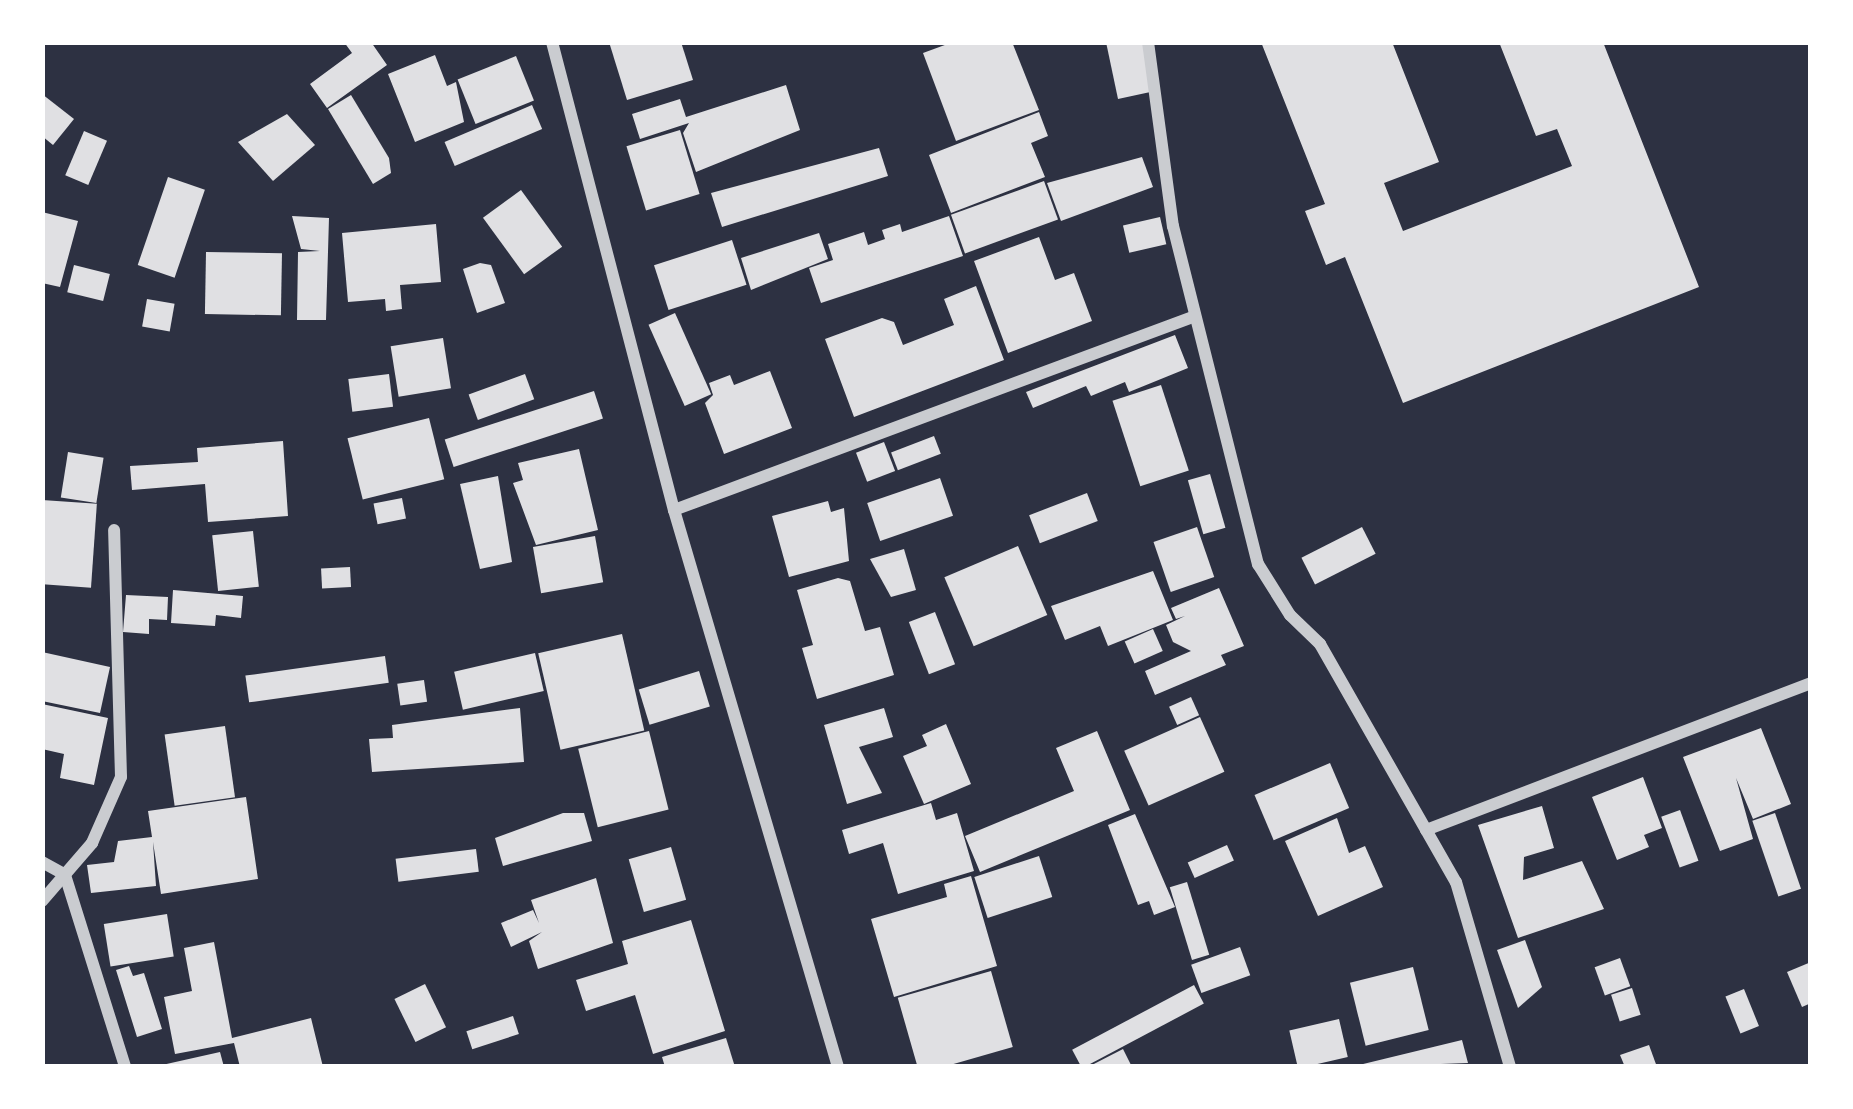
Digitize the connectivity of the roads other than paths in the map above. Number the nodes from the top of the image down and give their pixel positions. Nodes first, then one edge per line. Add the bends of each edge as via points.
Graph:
1 (552, 42) edge
2 (1148, 42) edge
3 (1195, 316) junction
4 (674, 510) junction
5 (114, 530) dead end
6 (1811, 683) edge
7 (1426, 830) junction
8 (42, 862) edge
9 (65, 875) junction
10 (42, 901) edge
11 (125, 1067) edge
12 (838, 1067) edge
13 (1510, 1067) edge

1 - 4 street
2 - 3 street via 1173,226
3 - 4 street
3 - 7 street via 1258,563 1290,615 1320,644
4 - 12 street
5 - 9 street via 121,776 92,843
6 - 7 street
7 - 13 street via 1456,882 1484,960
8 - 9 street
9 - 10 street
9 - 11 street

